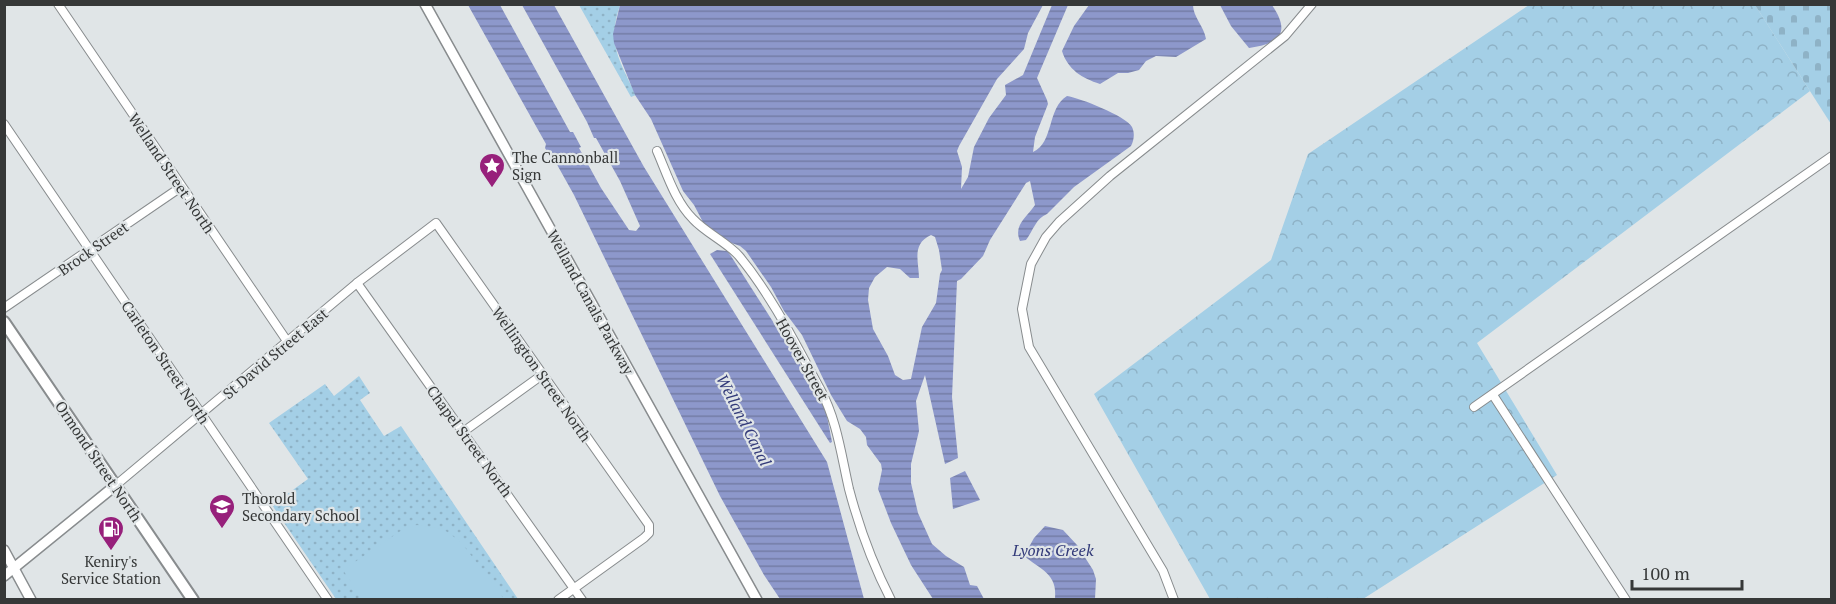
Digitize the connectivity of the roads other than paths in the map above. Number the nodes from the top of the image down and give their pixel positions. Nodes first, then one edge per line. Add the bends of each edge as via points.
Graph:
1 (58, 4) edge
2 (425, 4) edge
3 (1312, 4) edge
4 (4, 124) edge
5 (657, 151) dead end
6 (1832, 156) edge
7 (181, 187) junction
8 (436, 223) joint
9 (90, 250) junction
10 (357, 284) junction
11 (4, 308) edge
12 (4, 322) edge
13 (287, 341) junction
14 (542, 375) junction
15 (1493, 395) junction
16 (1474, 407) dead end
17 (202, 415) junction
18 (463, 432) junction
19 (116, 485) junction
20 (4, 550) edge
21 (14, 568) junction
22 (4, 576) edge
23 (574, 588) junction
24 (31, 600) edge
25 (193, 600) edge
26 (328, 600) edge
27 (558, 600) edge
28 (582, 600) edge
29 (757, 600) edge
30 (891, 600) edge
31 (1174, 600) edge
32 (1626, 600) edge

1 - 7 street, Welland Street North
2 - 29 street, Welland Canals Parkway
3 - 31 street via 1285,36 1110,176 1059,222 1031,264 1022,309 1029,347 1163,571
4 - 9 street, Carleton Street North
5 - 30 street, Hoover Street via 691,218 737,254 758,283 828,405 866,546
6 - 15 street
7 - 9 street, Brock Street
7 - 13 street, Welland Street North
8 - 10 street, St David Street East
8 - 14 street, Wellington Street North
9 - 11 street, Brock Street
9 - 17 street, Carleton Street North
10 - 13 street, St David Street East
10 - 18 street, Chapel Street North
12 - 19 main road, Ormond Street North
13 - 17 street, St David Street East
14 - 18 street
14 - 23 street, Wellington Street North via 649,525 644,538
15 - 16 street
15 - 32 street
17 - 19 street, St David Street East
17 - 26 street, Carleton Street North
18 - 23 street, Chapel Street North
19 - 21 street
19 - 25 main road, Ormond Street North
20 - 21 street
21 - 22 street
21 - 24 street
23 - 27 street
23 - 28 street, Chapel Street North

